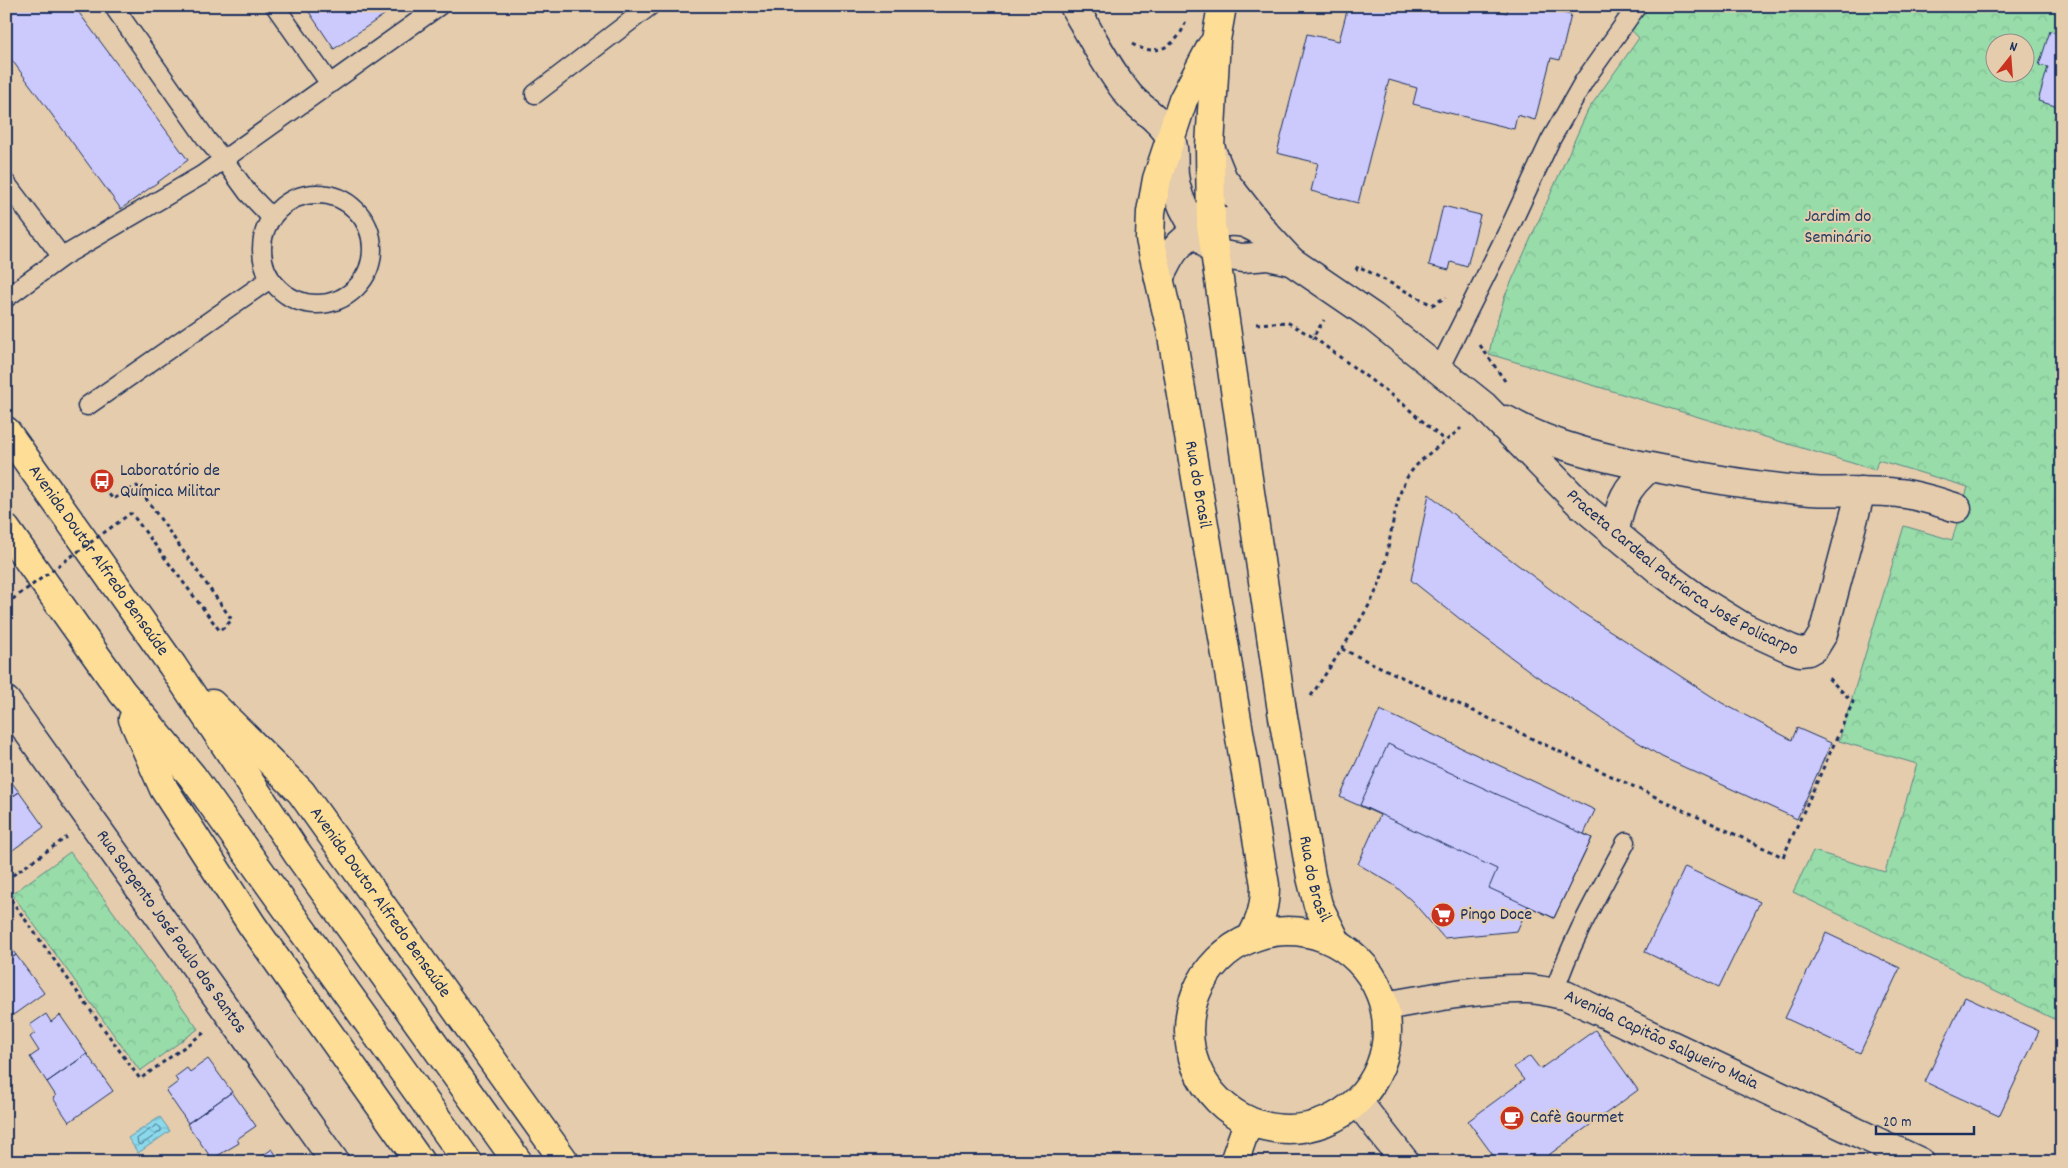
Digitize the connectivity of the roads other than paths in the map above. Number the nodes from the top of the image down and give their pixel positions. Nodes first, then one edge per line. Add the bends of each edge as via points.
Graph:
1 (118, 6) edge
2 (274, 6) edge
3 (439, 6) edge
4 (650, 6) edge
5 (1074, 6) edge
6 (1222, 6) edge
7 (1637, 6) edge
8 (1216, 40) junction
9 (330, 84) junction
10 (535, 94) dead end
11 (1171, 138) junction
12 (1210, 147) junction
13 (224, 160) junction
14 (6, 183) edge
15 (272, 218) junction
16 (1204, 229) junction
17 (1265, 233) junction
18 (1216, 254) junction
19 (62, 257) junction
20 (1291, 260) junction
21 (1159, 278) junction
22 (270, 279) junction
23 (6, 298) edge
24 (1439, 369) junction
25 (87, 406) dead end
26 (1484, 406) junction
27 (6, 431) edge
28 (1650, 467) junction
29 (1861, 491) junction
30 (1957, 508) dead end
31 (6, 529) edge
32 (1614, 534) junction
33 (172, 664) junction
34 (122, 692) junction
35 (6, 701) edge
36 (1626, 842) dead end
37 (1251, 938) junction
38 (1337, 943) junction
39 (1554, 993) junction
40 (1385, 1006) junction
41 (1358, 1102) junction
42 (1248, 1122) junction
43 (335, 1162) edge
44 (420, 1162) edge
45 (468, 1162) edge
46 (518, 1162) edge
47 (565, 1162) edge
48 (1234, 1162) edge
49 (1405, 1162) edge
50 (1920, 1162) edge

1 - 13 lane via 116,10
2 - 9 lane
3 - 9 lane
4 - 10 lane
5 - 11 street via 1120,83
6 - 8 main road, Rua do Brasil
7 - 24 lane via 1584,80 1550,141
8 - 11 main road, Rua do Brasil via 1183,100
8 - 12 main road, Rua do Brasil
9 - 13 lane
11 - 16 street via 1179,198
11 - 21 main road, Rua do Brasil via 1157,179 1151,212 1150,240
12 - 16 main road, Rua do Brasil
12 - 17 street via 1223,179
13 - 15 lane via 248,193
13 - 19 lane
14 - 19 lane
15 - 22 lane via 266,226 262,243 263,262
15 - 22 lane via 290,201 306,195 323,194 340,199 354,208 365,222 371,238 372,258 366,276 338,301 300,302 283,293
16 - 17 street via 1222,223 1244,223
16 - 18 main road, Rua do Brasil
16 - 21 street via 1175,250
17 - 20 street
18 - 20 street
18 - 38 main road, Rua do Brasil via 1282,711 1311,876 1318,905
19 - 23 lane
20 - 24 street, Praceta Cardeal Patriarca José Policarpo via 1373,317
21 - 37 main road, Rua do Brasil via 1171,330 1265,885 1263,913
22 - 25 lane
24 - 26 street, Praceta Cardeal Patriarca José Policarpo
26 - 28 street, Praceta Cardeal Patriarca José Policarpo via 1524,430 1558,443
26 - 32 street, Praceta Cardeal Patriarca José Policarpo
27 - 33 main road, Avenida Doutor Alfredo Bensaúde
28 - 29 street, Praceta Cardeal Patriarca José Policarpo via 1792,489
28 - 32 street via 1634,480 1625,494
29 - 30 street, Praceta Cardeal Patriarca José Policarpo via 1916,496
29 - 32 street, Praceta Cardeal Patriarca José Policarpo via 1823,634 1815,647 1800,652 1743,627 1701,601
31 - 34 main road
33 - 46 main road, Avenida Doutor Alfredo Bensaúde via 297,852
33 - 47 main road, Avenida Doutor Alfredo Bensaúde via 301,792
34 - 44 main road via 164,789 252,926
34 - 45 main road via 192,776
35 - 43 street, Rua Sargento José Paulo dos Santos
36 - 39 lane via 1576,935
37 - 38 main road via 1289,930
37 - 42 main road via 1218,959 1196,990 1187,1028 1194,1067 1216,1100
38 - 40 main road via 1360,961
39 - 40 street, Avenida Capitão Salgueiro Maia via 1506,989
39 - 50 street, Avenida Capitão Salgueiro Maia via 1584,1003
40 - 41 main road via 1388,1032 1380,1070
41 - 42 main road via 1325,1124 1286,1131
41 - 49 street
42 - 48 main road

